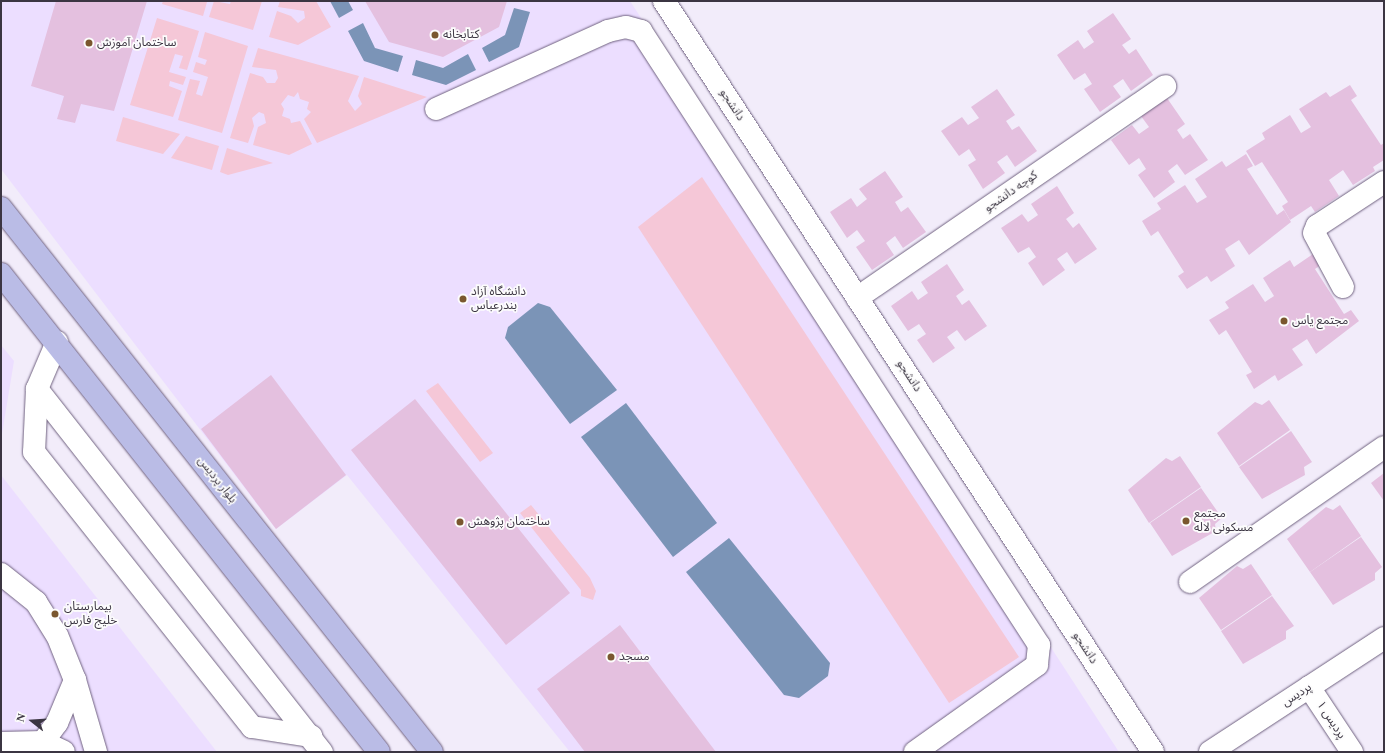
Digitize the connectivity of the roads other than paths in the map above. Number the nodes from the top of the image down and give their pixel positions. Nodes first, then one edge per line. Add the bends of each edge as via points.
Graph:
1 (664, 1) edge
2 (1165, 86) dead end
3 (436, 109) dead end
4 (1384, 182) edge
5 (1, 208) edge
6 (1, 274) edge
7 (1343, 288) dead end
8 (858, 298) junction
9 (57, 342) junction
10 (37, 389) junction
11 (1384, 447) edge
12 (1, 574) edge
13 (1190, 582) dead end
14 (1384, 638) edge
15 (75, 680) junction
16 (1310, 687) junction
17 (43, 742) junction
18 (1, 743) edge
19 (316, 744) edge
20 (64, 752) edge
21 (96, 752) edge
22 (379, 752) edge
23 (432, 752) edge
24 (915, 752) edge
25 (1153, 752) edge
26 (1210, 752) edge
27 (1352, 752) edge

1 - 8 street, دانشجو
2 - 8 street, کوچه دانشجو
3 - 24 street via 608,31 626,27 641,31 1039,645 1037,665
4 - 7 street via 1317,226 1314,233
5 - 23 main road, بلوار پردیس
6 - 9 main road
8 - 25 street, دانشجو
9 - 10 street
9 - 22 main road
10 - 19 street
10 - 19 street via 34,452 38,458 252,727
11 - 13 street
12 - 15 street via 36,602 60,641
14 - 16 street, پردیس
15 - 17 street via 57,723
15 - 21 street
16 - 26 street, پردیس
16 - 27 street, پردیس ۱
17 - 18 street
17 - 20 street

